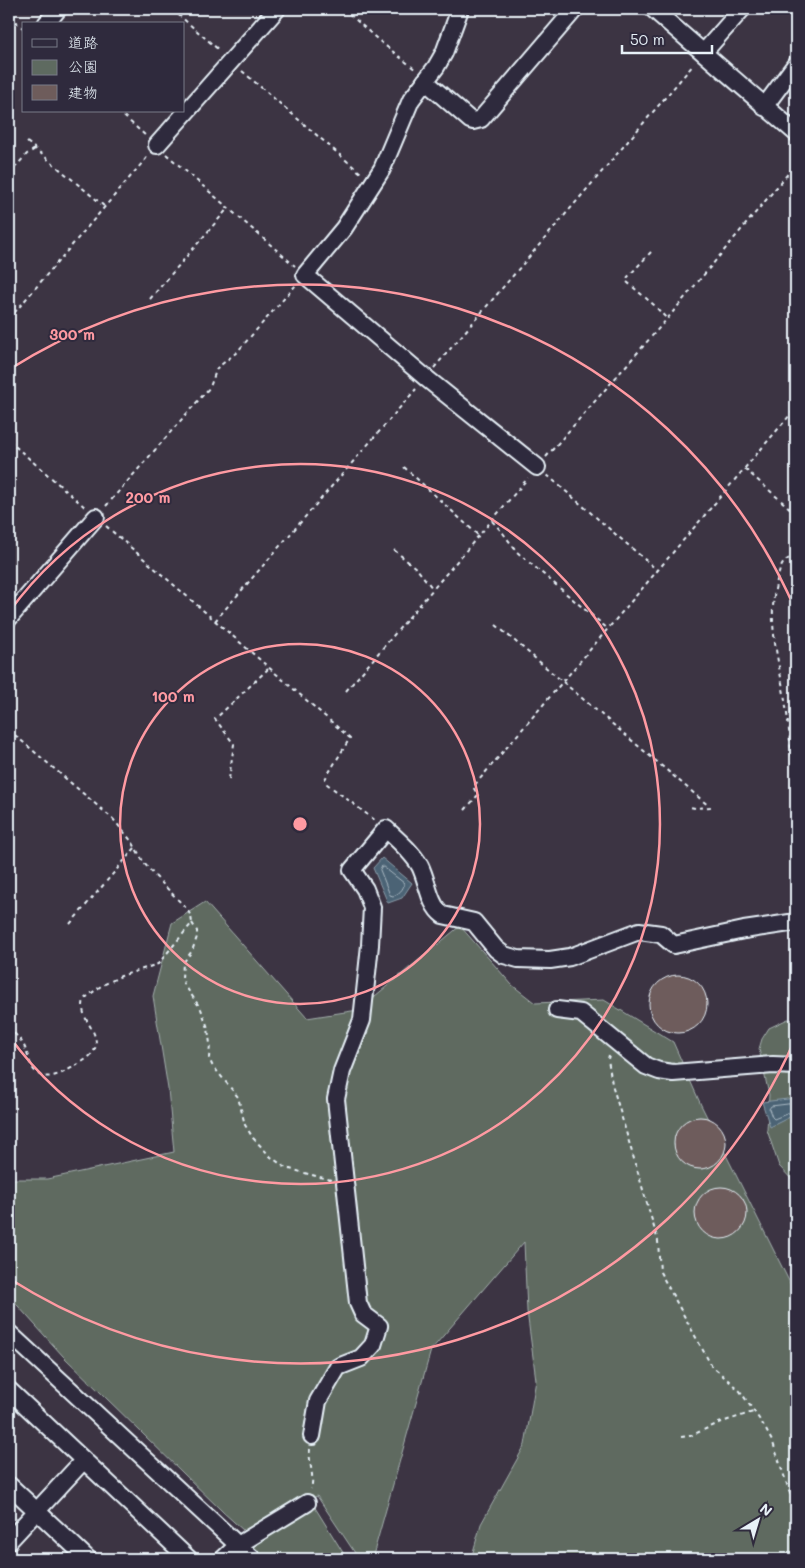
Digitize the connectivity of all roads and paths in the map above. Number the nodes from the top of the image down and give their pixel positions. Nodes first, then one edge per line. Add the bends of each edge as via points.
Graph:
1 (58, 9) edge
2 (172, 9) edge
3 (277, 9) edge
4 (344, 9) edge
5 (460, 9) edge
6 (575, 9) edge
7 (653, 9) edge
8 (742, 9) edge
9 (9, 16) edge
10 (48, 22) edge
11 (22, 27) edge
12 (704, 52) junction
13 (231, 61) junction
14 (796, 64) edge
15 (426, 80) junction
16 (764, 107) junction
17 (119, 112) edge
18 (796, 133) edge
19 (27, 142) dead end
20 (157, 146) junction
21 (35, 149) junction
22 (796, 164) edge
23 (9, 174) edge
24 (373, 183) junction
25 (105, 206) junction
26 (229, 207) junction
27 (652, 252) dead end
28 (305, 275) junction
29 (150, 299) dead end
30 (666, 318) junction
31 (9, 319) edge
32 (426, 378) junction
33 (796, 408) edge
34 (9, 441) edge
35 (404, 467) dead end
36 (538, 467) junction
37 (745, 469) junction
38 (794, 512) dead end
39 (96, 517) junction
40 (492, 521) junction
41 (479, 536) junction
42 (394, 550) dead end
43 (796, 562) edge
44 (657, 571) junction
45 (434, 589) junction
46 (9, 618) edge
47 (215, 621) junction
48 (496, 625) dead end
49 (608, 629) junction
50 (268, 668) junction
51 (562, 682) junction
52 (346, 691) dead end
53 (9, 730) edge
54 (796, 770) edge
55 (229, 779) dead end
56 (690, 807) dead end
57 (465, 810) dead end
58 (386, 829) junction
59 (135, 848) junction
60 (192, 922) junction
61 (796, 922) edge
62 (70, 924) dead end
63 (557, 1010) dead end
64 (9, 1028) edge
65 (617, 1043) junction
66 (796, 1066) edge
67 (346, 1183) junction
68 (9, 1334) edge
69 (9, 1390) edge
70 (753, 1412) junction
71 (312, 1436) joint
72 (681, 1437) dead end
73 (83, 1461) junction
74 (9, 1485) edge
75 (307, 1503) joint
76 (796, 1511) edge
77 (36, 1512) junction
78 (9, 1541) edge
79 (238, 1544) junction
80 (88, 1559) edge
81 (189, 1559) edge
82 (223, 1559) edge
83 (254, 1559) edge

1 - 10 street
2 - 13 path
3 - 13 street
4 - 15 path
5 - 15 street via 444,53
6 - 15 street via 478,121 470,120
7 - 12 street
8 - 12 street
9 - 11 path
12 - 16 street
12 - 32 path
13 - 20 street
13 - 24 path
14 - 16 street
15 - 24 street via 411,100
16 - 18 street
17 - 20 path
19 - 21 path
20 - 25 path
20 - 26 path
21 - 23 path
21 - 25 path
22 - 30 path
24 - 28 street via 344,228
25 - 31 path
26 - 28 path
26 - 29 path
27 - 30 path via 626,279
28 - 32 street
28 - 39 path via 237,352 217,368 210,387
30 - 36 path
32 - 36 street
32 - 47 path
33 - 37 path
34 - 39 path
35 - 41 path
36 - 40 path
36 - 44 path
37 - 38 path
37 - 44 path
39 - 46 street
39 - 47 path
40 - 41 path
40 - 49 path via 517,552
41 - 45 path
42 - 45 path
43 - 54 path via 787,559 780,568 772,612 792,765
44 - 49 path
45 - 52 path
47 - 50 path
48 - 51 path
49 - 51 path
50 - 55 path via 215,718 234,744
50 - 58 path via 350,738 325,779 327,784
51 - 56 path via 710,807
51 - 57 path via 473,787 478,795
53 - 59 path via 102,808
58 - 61 street via 419,865 439,912 474,922 496,949 510,958 550,960 570,957 639,931 661,934 674,944
58 - 67 street via 352,870 365,889 372,908 362,1020 342,1071 336,1099
59 - 60 path via 155,876 186,908
59 - 62 path
60 - 64 path via 158,964 121,976 84,999 82,1010 96,1044 86,1059 66,1071 57,1076 39,1074 33,1069 22,1042
60 - 67 path via 197,937 183,963 182,978 201,1009 208,1028 209,1058 238,1097 244,1125 271,1157 286,1168
63 - 65 street via 581,1013
65 - 66 street via 646,1066 659,1071
65 - 70 path via 608,1059 612,1084 658,1240 660,1272 711,1365 740,1391
67 - 71 street via 358,1303 363,1314 379,1326 373,1345 361,1358 338,1367 318,1401
68 - 79 street
69 - 73 street
70 - 72 path
70 - 76 path via 772,1443
71 - 75 path via 309,1463 313,1476
73 - 77 street
73 - 81 street
74 - 77 street
75 - 79 street
77 - 78 street
77 - 80 street
79 - 82 street
79 - 83 street

